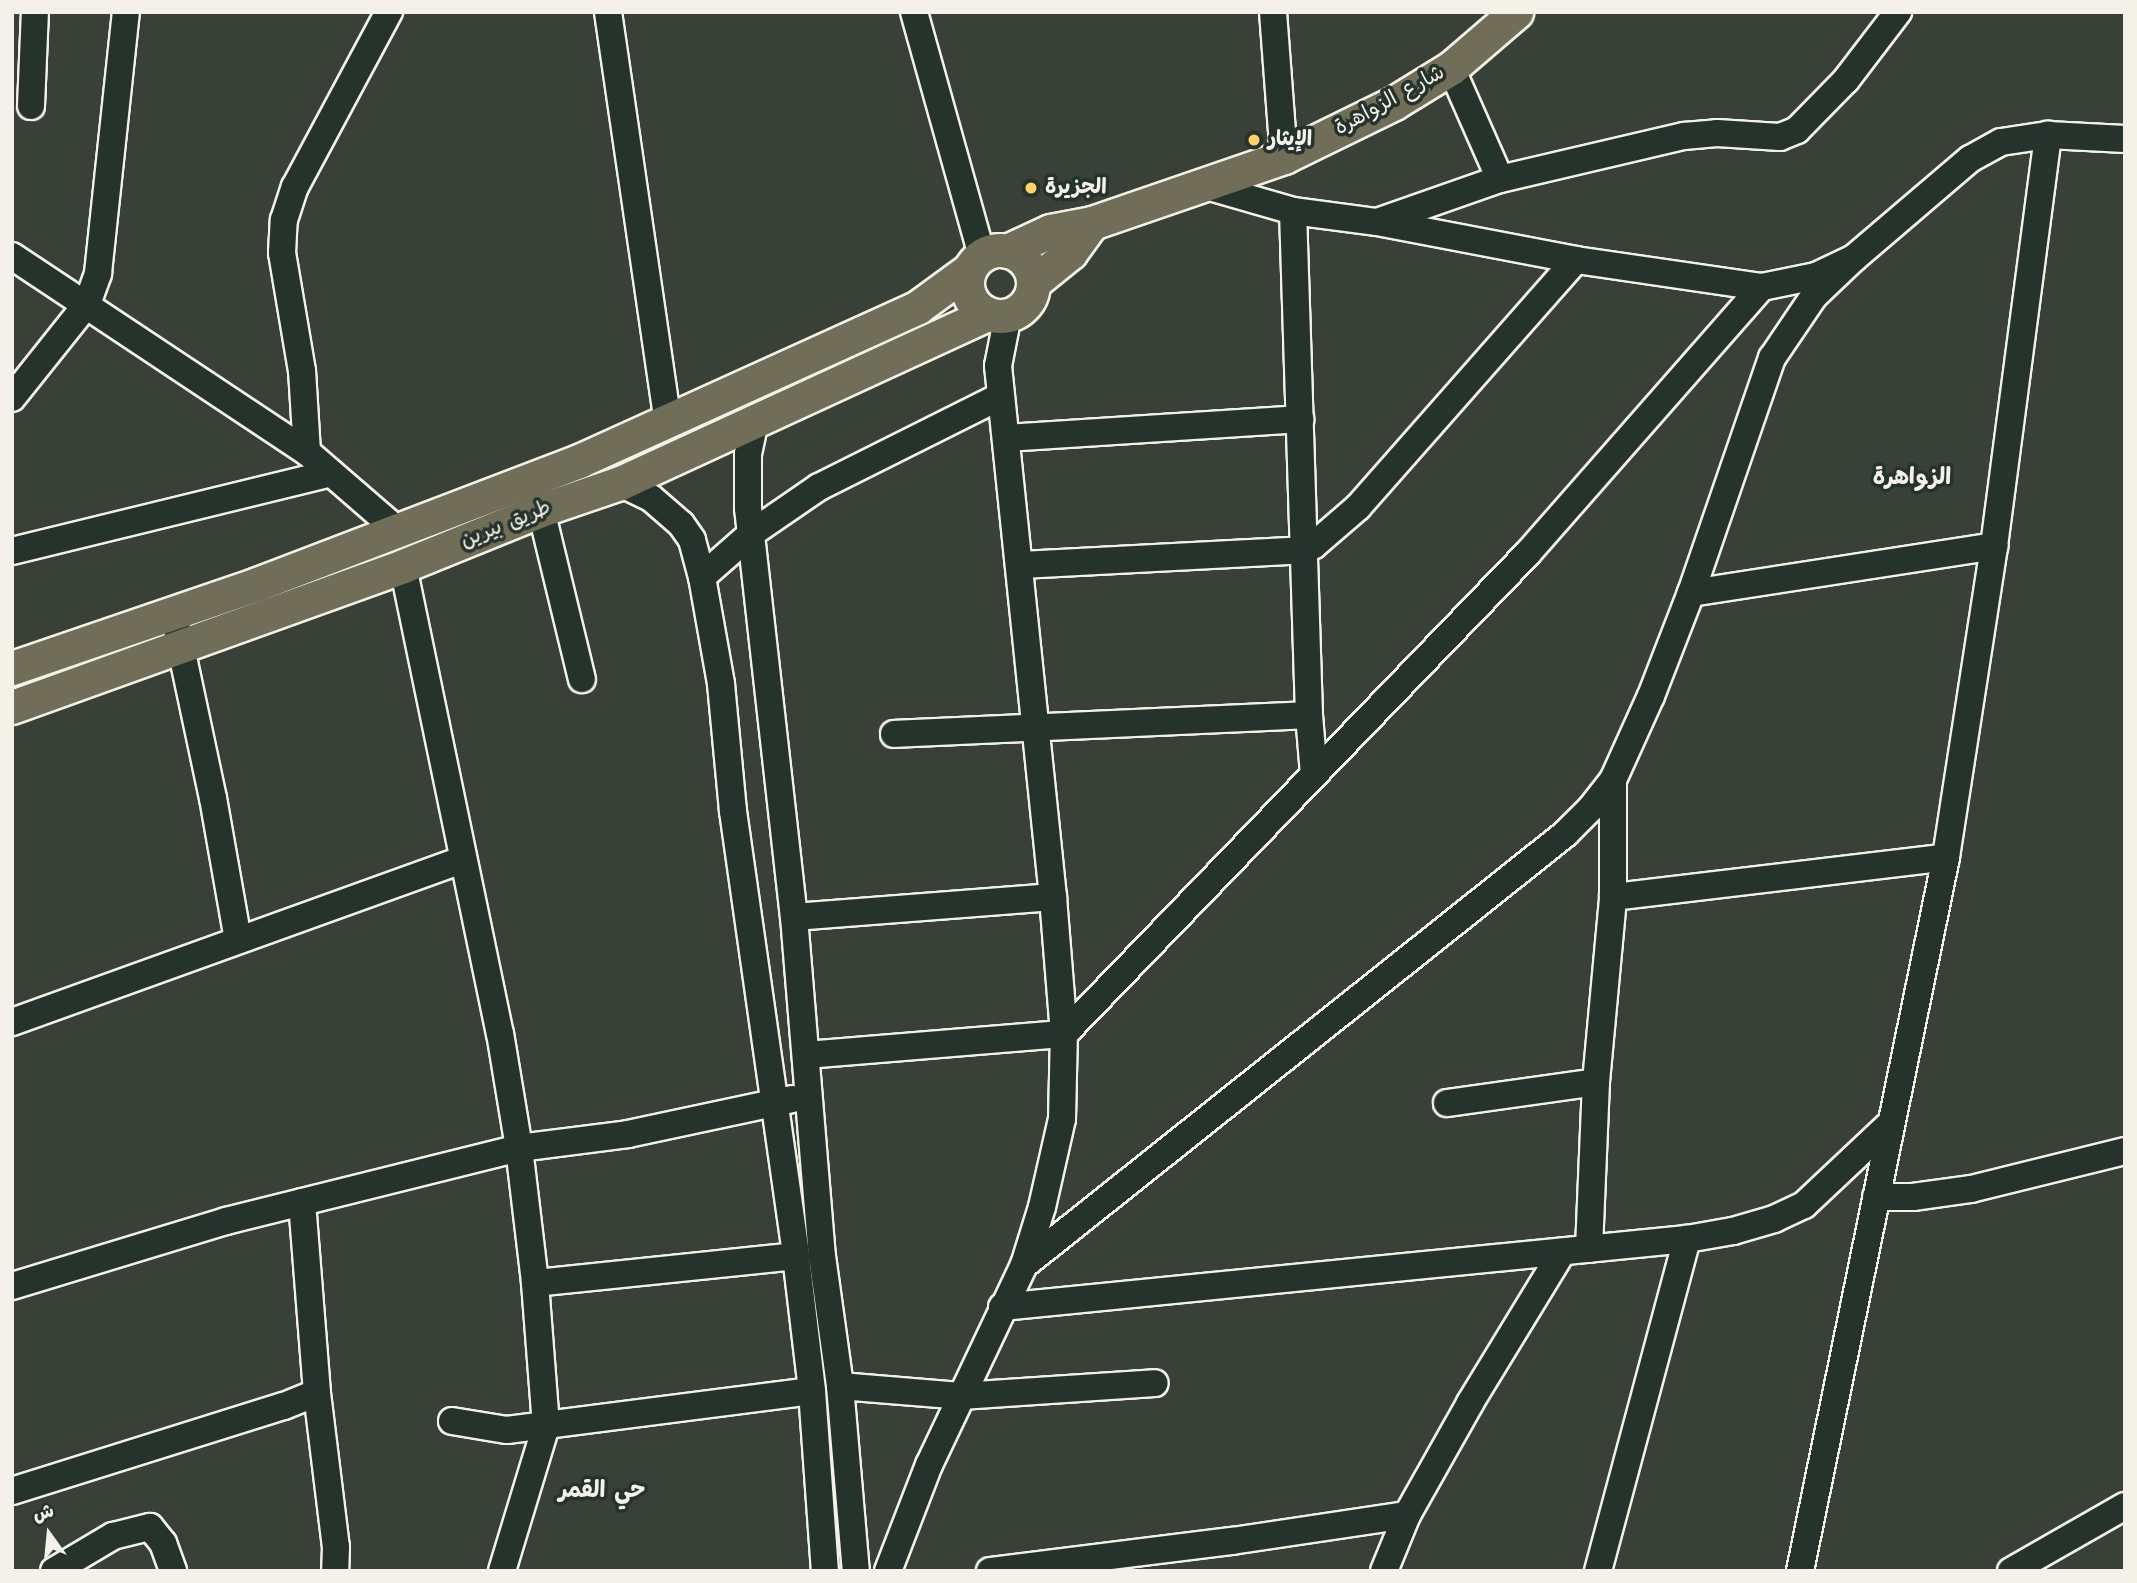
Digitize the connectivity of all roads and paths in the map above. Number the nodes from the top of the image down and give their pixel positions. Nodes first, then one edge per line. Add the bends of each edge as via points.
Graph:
1 (35, 12) edge
2 (126, 12) edge
3 (389, 12) edge
4 (608, 12) edge
5 (914, 12) edge
6 (1273, 12) edge
7 (1516, 12) edge
8 (1898, 12) edge
9 (1451, 68) junction
10 (31, 106) dead end
11 (2048, 135) junction
12 (2125, 139) edge
13 (1284, 157) junction
14 (1500, 179) junction
15 (1203, 185) junction
16 (1293, 211) junction
17 (1377, 222) junction
18 (1092, 223) junction
19 (12, 256) edge
20 (1854, 258) junction
21 (986, 259) junction
22 (1576, 260) junction
23 (1033, 283) junction
24 (1762, 287) junction
25 (87, 304) junction
26 (998, 315) junction
27 (1001, 396) junction
28 (12, 398) edge
29 (1300, 419) junction
30 (755, 421) junction
31 (668, 424) junction
32 (1007, 438) junction
33 (307, 452) junction
34 (331, 473) junction
35 (620, 483) junction
36 (541, 510) junction
37 (397, 530) junction
38 (752, 533) junction
39 (1994, 546) junction
40 (1303, 550) junction
41 (12, 551) edge
42 (1021, 565) junction
43 (404, 566) junction
44 (702, 577) junction
45 (1691, 593) junction
46 (172, 614) junction
47 (183, 647) junction
48 (12, 668) edge
49 (582, 679) dead end
50 (12, 707) edge
51 (1309, 715) junction
52 (1037, 726) junction
53 (894, 733) dead end
54 (1314, 774) junction
55 (1613, 780) junction
56 (1946, 857) junction
57 (463, 860) junction
58 (1053, 897) junction
59 (1613, 897) junction
60 (794, 917) junction
61 (238, 940) junction
62 (14, 1014) edge
63 (1064, 1034) junction
64 (807, 1055) junction
65 (1595, 1082) junction
66 (810, 1097) junction
67 (776, 1101) junction
68 (1447, 1104) dead end
69 (1891, 1123) junction
70 (519, 1148) junction
71 (2125, 1151) edge
72 (1876, 1197) junction
73 (302, 1202) junction
74 (1687, 1239) junction
75 (1589, 1249) junction
76 (1562, 1252) junction
77 (796, 1256) junction
78 (1024, 1265) junction
79 (535, 1283) junction
80 (12, 1286) edge
81 (1002, 1307) junction
82 (1155, 1383) dead end
83 (840, 1386) junction
84 (812, 1391) junction
85 (317, 1393) junction
86 (961, 1396) junction
87 (452, 1421) dead end
88 (546, 1426) junction
89 (12, 1491) edge
90 (2125, 1506) edge
91 (1407, 1515) junction
92 (856, 1559) edge
93 (892, 1560) edge
94 (825, 1566) edge
95 (54, 1571) edge
96 (173, 1571) edge
97 (335, 1571) edge
98 (502, 1571) edge
99 (990, 1571) edge
100 (1384, 1571) edge
101 (1598, 1571) edge
102 (1800, 1571) edge
103 (2011, 1571) edge

1 - 10 street
2 - 25 street via 97,273
3 - 33 street via 295,187 284,220 282,253 302,371
4 - 31 street
5 - 21 street
6 - 13 street
7 - 9 main road, شارع الزواهرة
8 - 14 street via 1846,80 1797,130 1780,138 1717,133 1684,136
9 - 13 main road, شارع الزواهرة via 1394,103
9 - 14 street
11 - 12 street
11 - 20 street via 2001,142 1970,159
11 - 39 street
13 - 15 main road, شارع الزواهرة
14 - 17 street
15 - 16 street
15 - 18 main road, شارع الزواهرة
16 - 17 street
16 - 29 street
17 - 22 street
18 - 21 main road, شارع الزواهرة via 1050,231
18 - 23 main road via 1070,253
19 - 25 street
20 - 24 street via 1816,276
20 - 45 street via 1814,296 1772,358
21 - 23 main road via 1023,259
21 - 26 main road via 967,278 969,296 980,310
21 - 31 main road, طريق بيرين via 918,307
22 - 24 street
22 - 40 street via 1358,507
23 - 26 main road via 1026,304
24 - 54 street via 1528,553
25 - 28 street
25 - 33 street
26 - 27 street
26 - 30 main road, طريق بيرين
27 - 32 street
27 - 38 street via 855,467
29 - 32 street
29 - 40 street
30 - 35 main road, طريق بيرين
30 - 38 street via 748,454
31 - 37 main road, طريق بيرين
32 - 42 street
33 - 34 street
34 - 37 street
34 - 41 street
35 - 36 main road, طريق بيرين
35 - 44 street via 651,498 681,524 692,540
36 - 43 main road, طريق بيرين
36 - 49 street
37 - 46 main road, طريق بيرين
38 - 44 street
38 - 60 street
39 - 45 street
39 - 56 street
40 - 42 street
40 - 51 street
42 - 52 street
43 - 47 main road, طريق بيرين
43 - 57 street
44 - 67 street via 721,684 733,811
45 - 55 street
46 - 47 street
46 - 48 main road, طريق بيرين
47 - 50 main road, طريق بيرين
47 - 61 street
51 - 52 street
51 - 54 street
52 - 53 street
52 - 58 street
54 - 63 street
55 - 59 street
55 - 78 street via 1565,834
56 - 59 street
56 - 69 street
57 - 61 street
57 - 70 street
58 - 60 street
58 - 63 street
59 - 65 street
60 - 64 street
61 - 62 street
63 - 64 street
63 - 78 street via 1062,1119
64 - 66 street
65 - 68 street
65 - 75 street
66 - 67 street
66 - 83 street via 822,1256
67 - 70 street via 628,1134
67 - 77 street
69 - 72 street
69 - 74 street via 1804,1205 1733,1231
70 - 73 street
70 - 79 street
71 - 72 street via 1971,1189
72 - 102 street
73 - 80 street
73 - 85 street
74 - 75 street
74 - 101 street
75 - 76 street
76 - 81 street
76 - 91 street
77 - 79 street
77 - 84 street
78 - 81 street
79 - 88 street
81 - 86 street
82 - 86 street
83 - 86 street
83 - 92 street
84 - 88 street
84 - 94 street
85 - 89 street
85 - 97 street
86 - 93 street
87 - 88 street via 508,1430
88 - 98 street
90 - 103 street
91 - 99 street
91 - 100 street
92 - 93 street
92 - 94 street
95 - 96 street via 113,1536 149,1527 163,1543

